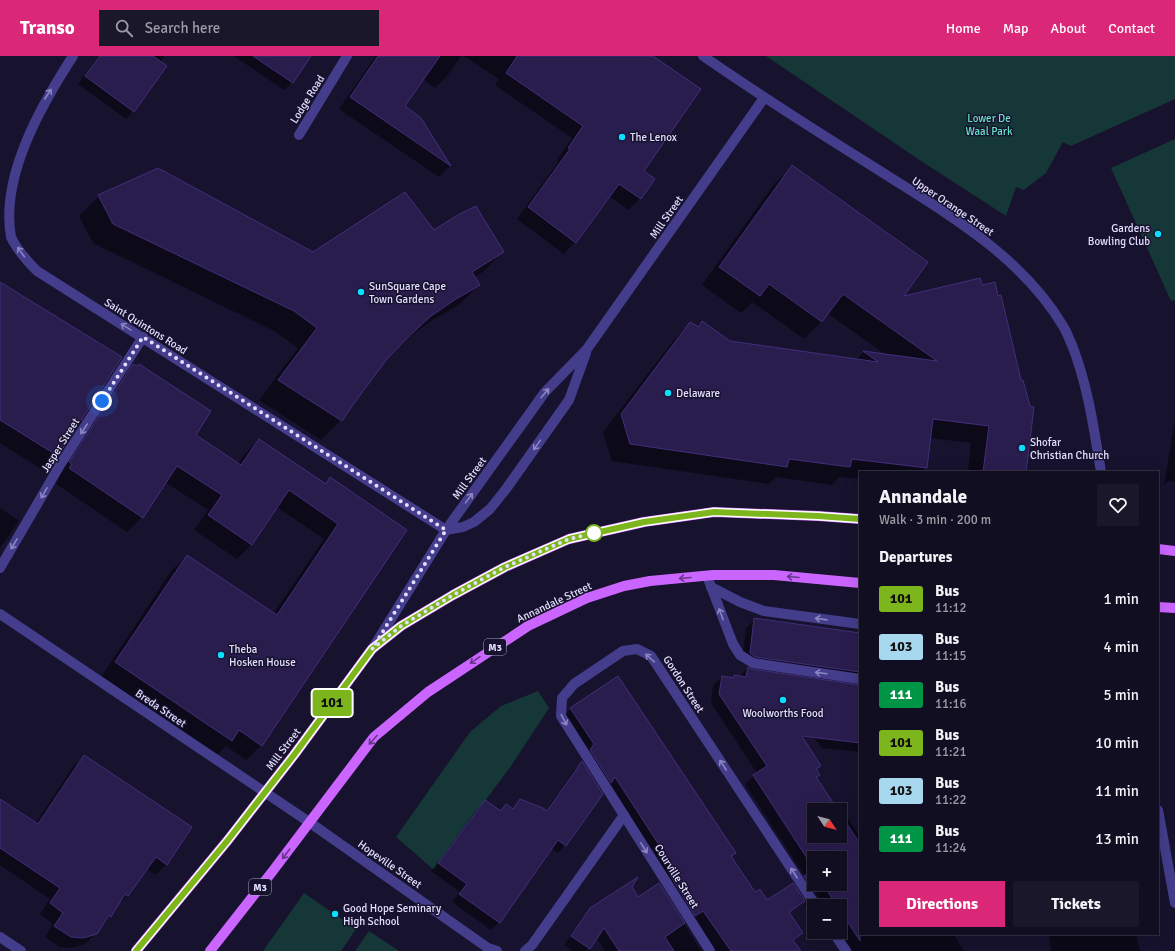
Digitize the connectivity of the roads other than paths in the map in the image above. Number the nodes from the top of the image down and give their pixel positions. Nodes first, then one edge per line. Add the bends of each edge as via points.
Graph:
1 (74, 56) edge
2 (347, 56) edge
3 (703, 56) edge
4 (764, 98) junction
5 (299, 135) dead end
6 (143, 337) junction
7 (587, 349) junction
8 (1101, 471) edge
9 (859, 519) edge
10 (446, 530) junction
11 (1159, 549) edge
12 (1175, 551) edge
13 (0, 568) edge
14 (707, 576) junction
15 (859, 583) edge
16 (711, 587) junction
17 (1159, 607) edge
18 (1175, 608) edge
19 (0, 614) edge
20 (859, 624) edge
21 (372, 649) junction
22 (859, 679) edge
23 (265, 792) junction
24 (624, 815) junction
25 (1159, 815) edge
26 (309, 822) junction
27 (811, 899) edge
28 (1175, 903) edge
29 (0, 937) edge
30 (838, 939) edge
31 (21, 951) edge
32 (136, 951) edge
33 (210, 951) edge
34 (497, 951) edge
35 (525, 951) edge
36 (710, 951) edge
37 (846, 951) edge

6 -> 1 street, Saint Quintons Road via 37,271 11,237 5,214 5,192 14,158 31,121
2 - 5 street, Lodge Road
3 - 4 street, Upper Orange Street
4 - 7 street, Mill Street
4 - 8 street, Upper Orange Street via 956,219 1010,261 1044,298 1064,326 1078,360 1090,404
6 - 10 street, Saint Quintons Road
6 -> 13 street, Jasper Street via 60,465
10 -> 7 street, Mill Street via 545,392
7 -> 10 street, Mill Street via 569,400 506,490 490,509 474,522
9 - 21 main road via 714,512 644,522 569,539 505,567 453,595 401,626
10 - 21 street, Mill Street
11 - 12 main road
15 -> 14 main road, Annandale Street / M3 via 774,575
14 - 16 street
14 -> 26 main road, Annandale Street / M3 via 650,581 587,598 528,626 484,653 428,692 374,738
20 -> 16 street via 764,611
22 -> 16 street via 752,663 740,655 733,644
17 - 18 main road
19 - 23 street, Breda Street
21 - 23 main road, Mill Street
23 - 26 street, Breda Street
23 - 32 main road, Mill Street
27 -> 24 street, Gordon Street via 651,656 637,649 623,651 574,684 562,698 561,716
24 - 35 street via 532,945
24 -> 36 street, Courville Street
25 - 28 street
26 -> 33 main road, M3
26 - 34 street, Hopeville Street via 488,948
29 - 31 street
30 - 37 street

